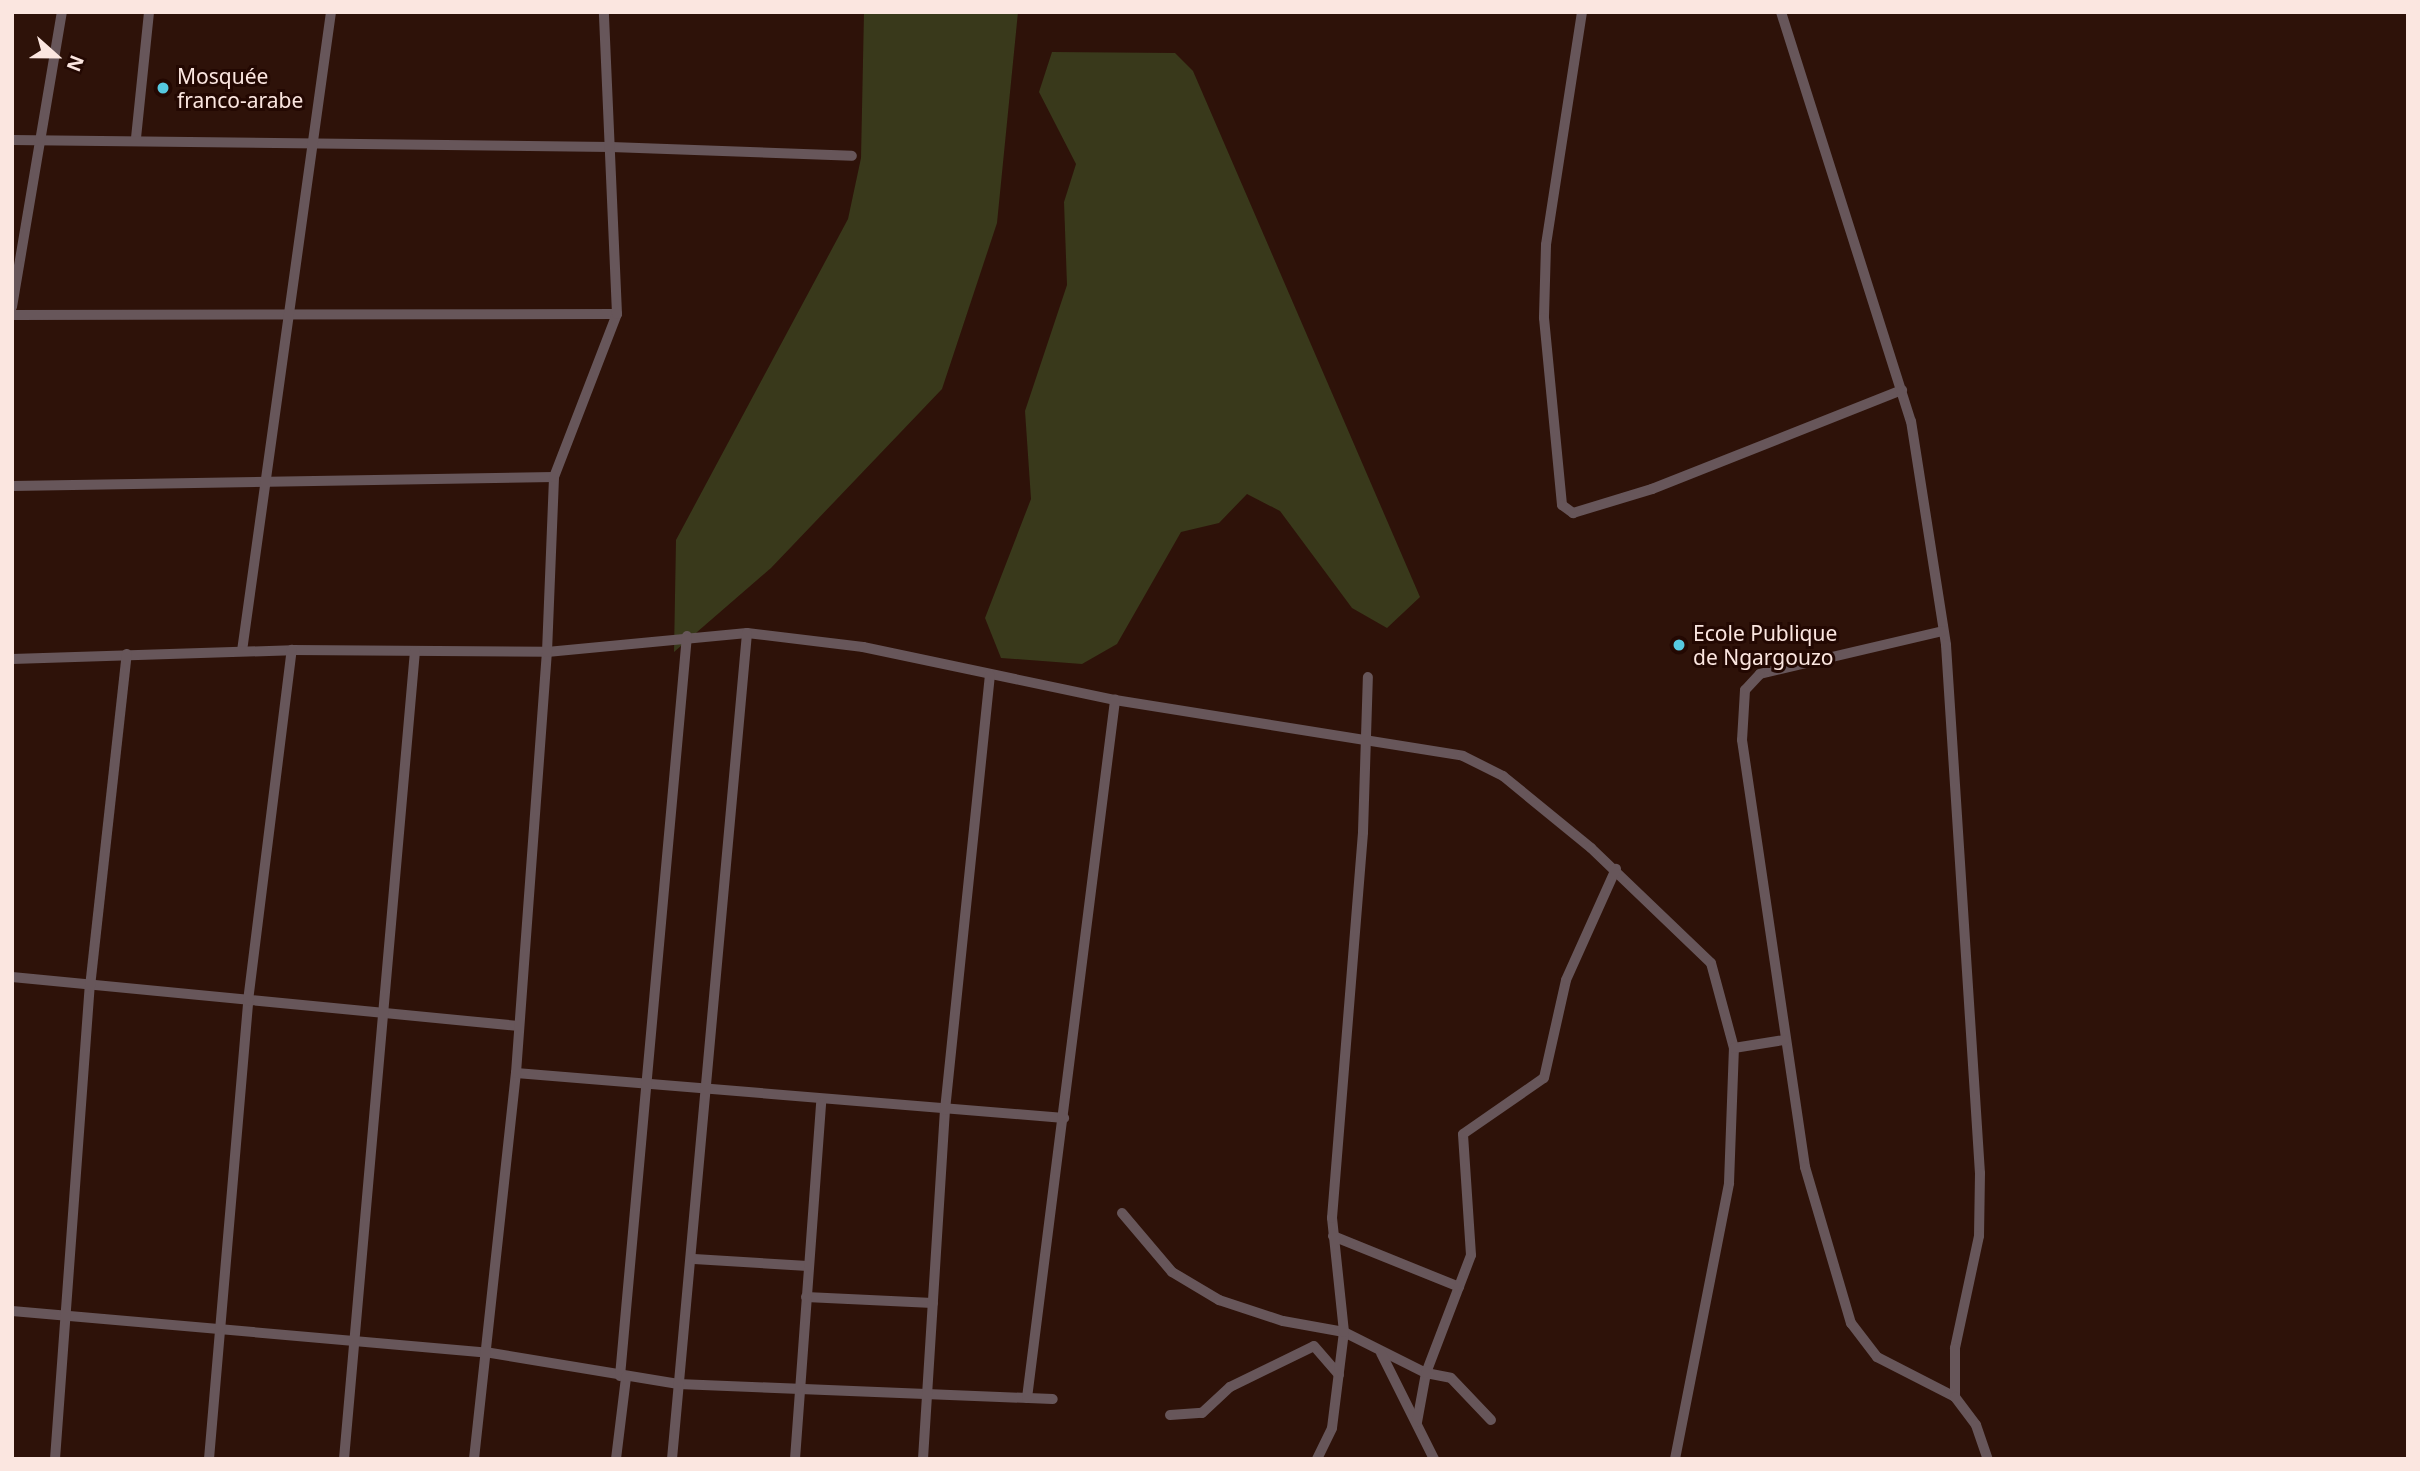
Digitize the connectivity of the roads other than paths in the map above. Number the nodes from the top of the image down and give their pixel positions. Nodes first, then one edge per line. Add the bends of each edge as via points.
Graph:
1 (62, 12) edge
2 (149, 12) edge
3 (331, 12) edge
4 (604, 12) edge
5 (1582, 12) edge
6 (1781, 12) edge
7 (136, 138) junction
8 (40, 139) junction
9 (12, 140) edge
10 (312, 144) junction
11 (611, 147) junction
12 (852, 156) dead end
13 (12, 307) edge
14 (286, 314) junction
15 (617, 314) junction
16 (12, 315) edge
17 (1902, 390) junction
18 (554, 477) junction
19 (263, 484) junction
20 (12, 486) edge
21 (1943, 631) junction
22 (747, 633) junction
23 (687, 636) junction
24 (292, 650) junction
25 (242, 651) junction
26 (415, 651) junction
27 (547, 652) junction
28 (127, 654) junction
29 (12, 659) edge
30 (990, 675) junction
31 (1368, 677) dead end
32 (1115, 700) junction
33 (1364, 743) junction
34 (1616, 869) junction
35 (12, 977) edge
36 (90, 987) junction
37 (248, 1001) junction
38 (383, 1013) junction
39 (519, 1026) junction
40 (1784, 1040) junction
41 (1734, 1048) junction
42 (516, 1073) junction
43 (648, 1086) junction
44 (706, 1093) junction
45 (821, 1103) junction
46 (945, 1110) junction
47 (1065, 1118) junction
48 (1122, 1213) dead end
49 (1334, 1236) junction
50 (694, 1259) junction
51 (808, 1266) junction
52 (1459, 1287) junction
53 (806, 1297) junction
54 (933, 1303) junction
55 (12, 1311) edge
56 (67, 1316) junction
57 (221, 1329) junction
58 (1344, 1332) junction
59 (353, 1340) junction
60 (485, 1352) junction
61 (1381, 1353) junction
62 (1426, 1373) junction
63 (1339, 1375) junction
64 (623, 1376) junction
65 (678, 1384) junction
66 (800, 1389) junction
67 (927, 1396) junction
68 (1955, 1397) junction
69 (1027, 1398) junction
70 (1053, 1399) dead end
71 (1170, 1415) dead end
72 (1492, 1420) dead end
73 (1418, 1422) junction
74 (55, 1459) edge
75 (209, 1459) edge
76 (344, 1459) edge
77 (474, 1459) edge
78 (615, 1459) edge
79 (672, 1459) edge
80 (795, 1459) edge
81 (923, 1459) edge
82 (1317, 1459) edge
83 (1434, 1459) edge
84 (1675, 1459) edge
85 (1988, 1459) edge

1 - 8 street
2 - 7 street
3 - 10 street
4 - 11 street
5 - 17 street via 1546,257 1544,318 1562,505 1573,513 1652,489
6 - 17 street
7 - 8 street
7 - 10 street
8 - 9 street
8 - 13 street
10 - 11 street
10 - 14 street
11 - 12 street
11 - 15 street
14 - 15 street
14 - 16 street
14 - 19 street
15 - 18 street
17 - 21 street via 1918,450
18 - 19 street
18 - 27 street
19 - 20 street
19 - 25 street
21 - 40 street via 1760,674 1745,690 1742,740
21 - 68 street via 1980,1173 1979,1236 1955,1349
22 - 23 street
22 - 30 street via 863,647
22 - 44 street
23 - 27 street
23 - 43 street
24 - 25 street
24 - 26 street
24 - 37 street
25 - 28 street
26 - 27 street
26 - 38 street
27 - 39 street
28 - 29 street
28 - 36 street
30 - 32 street
30 - 46 street
31 - 33 street
32 - 33 street
32 - 47 street
33 - 34 street via 1463,757 1503,776
33 - 49 street via 1363,832 1339,1076
34 - 41 street via 1712,962
34 - 52 street via 1566,981 1544,1078 1463,1134 1472,1229
35 - 36 street
36 - 37 street
36 - 56 street
37 - 38 street
37 - 57 street
38 - 39 street
38 - 59 street
39 - 42 street
40 - 41 street
40 - 68 street via 1805,1167 1851,1323 1877,1357
41 - 84 street via 1729,1183
42 - 43 street
42 - 60 street
43 - 44 street
43 - 64 street
44 - 45 street
44 - 50 street
45 - 46 street
45 - 51 street
46 - 47 street
46 - 54 street
47 - 69 street
48 - 58 street via 1172,1272 1219,1300 1283,1321
49 - 52 street
49 - 58 street
50 - 51 street
50 - 65 street
51 - 53 street
52 - 62 street
53 - 54 street
53 - 66 street
54 - 67 street
55 - 56 street
56 - 57 street
56 - 74 street
57 - 59 street
57 - 75 street
58 - 61 street
58 - 63 street
59 - 60 street
59 - 76 street
60 - 64 street
60 - 77 street
61 - 62 street
61 - 73 street
62 - 72 street via 1451,1378
62 - 73 street
63 - 71 street via 1314,1346 1230,1387 1202,1413
63 - 82 street via 1332,1428
64 - 65 street
64 - 78 street
65 - 66 street
65 - 79 street
66 - 67 street
66 - 80 street
67 - 69 street
67 - 81 street
68 - 85 street via 1976,1425
69 - 70 street
73 - 83 street

